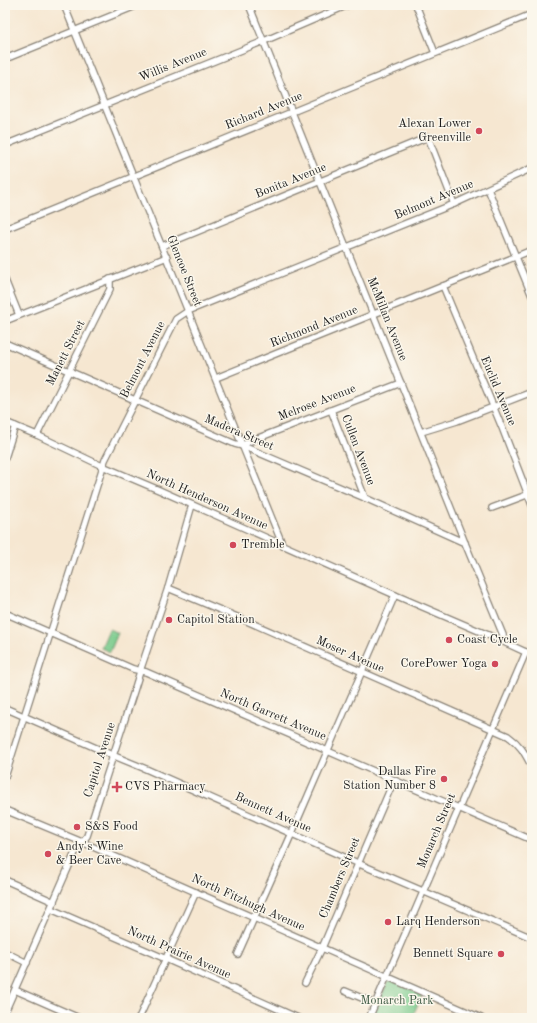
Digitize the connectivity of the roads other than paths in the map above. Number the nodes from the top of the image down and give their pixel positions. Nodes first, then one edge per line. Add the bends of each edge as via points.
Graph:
1 (64, 5) edge
2 (138, 5) edge
3 (249, 5) edge
4 (348, 5) edge
5 (416, 5) edge
6 (532, 14) edge
7 (74, 31) junction
8 (264, 41) junction
9 (435, 53) junction
10 (5, 59) edge
11 (104, 105) junction
12 (292, 112) junction
13 (5, 145) edge
14 (532, 168) edge
15 (133, 177) junction
16 (320, 181) junction
17 (488, 188) junction
18 (454, 204) junction
19 (5, 229) edge
20 (162, 246) junction
21 (346, 248) junction
22 (532, 250) edge
23 (516, 256) junction
24 (167, 257) junction
25 (110, 279) junction
26 (5, 280) edge
27 (443, 286) junction
28 (532, 296) edge
29 (188, 312) junction
30 (19, 315) junction
31 (373, 315) junction
32 (5, 321) edge
33 (5, 343) edge
34 (69, 371) junction
35 (216, 378) junction
36 (401, 383) junction
37 (532, 392) edge
38 (135, 400) junction
39 (493, 407) junction
40 (331, 410) junction
41 (5, 422) edge
42 (15, 426) junction
43 (421, 432) junction
44 (37, 435) junction
45 (243, 446) junction
46 (5, 458) edge
47 (104, 466) junction
48 (530, 494) edge
49 (365, 498) junction
50 (192, 505) junction
51 (532, 505) edge
52 (492, 508) dead end
53 (465, 543) junction
54 (283, 546) junction
55 (168, 588) junction
56 (395, 595) junction
57 (5, 613) edge
58 (51, 633) junction
59 (503, 641) junction
60 (526, 652) junction
61 (532, 654) edge
62 (140, 670) junction
63 (361, 672) junction
64 (5, 708) edge
65 (24, 717) junction
66 (492, 730) junction
67 (327, 751) junction
68 (112, 755) junction
69 (532, 767) edge
70 (5, 777) edge
71 (394, 780) junction
72 (459, 808) junction
73 (5, 810) edge
74 (292, 833) junction
75 (532, 840) edge
76 (82, 842) junction
77 (358, 863) junction
78 (5, 880) edge
79 (423, 891) junction
80 (196, 892) junction
81 (54, 902) junction
82 (51, 909) junction
83 (254, 918) junction
84 (532, 938) edge
85 (322, 948) junction
86 (5, 952) edge
87 (238, 954) dead end
88 (166, 959) junction
89 (27, 963) junction
90 (387, 976) junction
91 (305, 983) dead end
92 (15, 990) junction
93 (345, 991) dead end
94 (8, 999) edge
95 (369, 1001) dead end
96 (5, 1012) edge
97 (79, 1018) edge
98 (139, 1018) edge
99 (298, 1018) edge
100 (369, 1018) edge
101 (481, 1018) edge

1 - 7 street, Glencoe Street
2 - 7 street
3 - 8 street, McMillan Avenue
4 - 8 street, Willis Avenue
5 - 9 street
6 - 9 street, Richard Avenue
7 - 10 street
7 - 11 street, Glencoe Street
8 - 11 street, Willis Avenue
8 - 12 street, McMillan Avenue
9 - 12 street, Richard Avenue
11 - 13 street, Willis Avenue
11 - 15 street, Glencoe Street
12 - 15 street, Richard Avenue
12 - 16 street, McMillan Avenue
14 - 17 street, Belmont Avenue
15 - 19 street, Richard Avenue
15 - 20 street, Glencoe Street
16 - 18 street, Bonita Avenue via 428,137
16 - 20 street, Bonita Avenue
16 - 21 street, McMillan Avenue
17 - 18 street, Belmont Avenue
17 - 23 street
18 - 21 street, Belmont Avenue
20 - 24 street, Glencoe Street
21 - 29 street, Belmont Avenue
21 - 31 street, McMillan Avenue
22 - 23 street, Richmond Avenue
23 - 27 street, Richmond Avenue
23 - 28 street
24 - 25 street
24 - 29 street, Glencoe Street
25 - 30 street
25 - 34 street, Manett Street via 110,289
26 - 30 street
27 - 31 street, Richmond Avenue
27 - 39 street, Euclid Avenue
29 - 35 street, Glencoe Street
29 - 38 street, Belmont Avenue via 176,319
30 - 32 street
31 - 35 street, Richmond Avenue
31 - 36 street, McMillan Avenue
33 - 34 street, Madera Street
34 - 38 street, Madera Street
34 - 44 street, Manett Street
35 - 45 street, Glencoe Street
36 - 40 street, Melrose Avenue
36 - 43 street, McMillan Avenue
37 - 39 street
38 - 45 street, Madera Street
38 - 47 street, Belmont Avenue
39 - 43 street
39 - 48 street, Euclid Avenue
40 - 45 street, Melrose Avenue
40 - 49 street, Cullen Avenue
41 - 42 street, North Henderson Avenue
42 - 44 street, North Henderson Avenue
42 - 46 street
43 - 53 street, McMillan Avenue
44 - 47 street, North Henderson Avenue
45 - 49 street, Madera Street
45 - 54 street, Glencoe Street
47 - 50 street, North Henderson Avenue
47 - 58 street, Belmont Avenue
48 - 51 street, Euclid Avenue
48 - 52 street
49 - 53 street, Madera Street
50 - 54 street, North Henderson Avenue
50 - 55 street, Capitol Avenue
53 - 59 street, McMillan Avenue via 503,635
54 - 56 street, North Henderson Avenue
55 - 62 street, Capitol Avenue
55 - 63 street, Moser Avenue
56 - 59 street, North Henderson Avenue
56 - 63 street
57 - 58 street, North Garrett Avenue
58 - 62 street, North Garrett Avenue
58 - 65 street, Belmont Avenue
59 - 60 street, North Henderson Avenue
60 - 61 street, North Henderson Avenue
60 - 66 street, Monarch Street
62 - 67 street, North Garrett Avenue
62 - 68 street, Capitol Avenue
63 - 66 street, Moser Avenue
63 - 67 street
64 - 65 street, Bennett Avenue
65 - 68 street, Bennett Avenue
65 - 70 street, Belmont Avenue
66 - 69 street, Moser Avenue via 516,742
66 - 72 street, Monarch Street
67 - 71 street, North Garrett Avenue
67 - 74 street
68 - 74 street, Bennett Avenue
68 - 76 street, Capitol Avenue
71 - 72 street, North Garrett Avenue
71 - 77 street, Chambers Street
72 - 75 street, North Garrett Avenue
72 - 79 street, Monarch Street
73 - 76 street, North Fitzhugh Avenue
74 - 77 street, Bennett Avenue
74 - 83 street
76 - 80 street, North Fitzhugh Avenue
76 - 81 street, Capitol Avenue
77 - 79 street, Bennett Avenue
77 - 85 street, Chambers Street
78 - 81 street
79 - 84 street, Bennett Avenue
79 - 90 street, Monarch Street
80 - 83 street, North Fitzhugh Avenue
80 - 88 street
81 - 82 street, Capitol Avenue
82 - 88 street, North Prairie Avenue
82 - 89 street, Capitol Avenue
83 - 85 street, North Fitzhugh Avenue
83 - 87 street
85 - 90 street, North Fitzhugh Avenue
85 - 91 street, Chambers Street
86 - 89 street
88 - 98 street
88 - 99 street, North Prairie Avenue
89 - 92 street, Capitol Avenue
90 - 100 street, Monarch Street
90 - 101 street, North Fitzhugh Avenue
92 - 94 street, Capitol Avenue
92 - 97 street
93 - 95 street
94 - 96 street, Capitol Avenue

